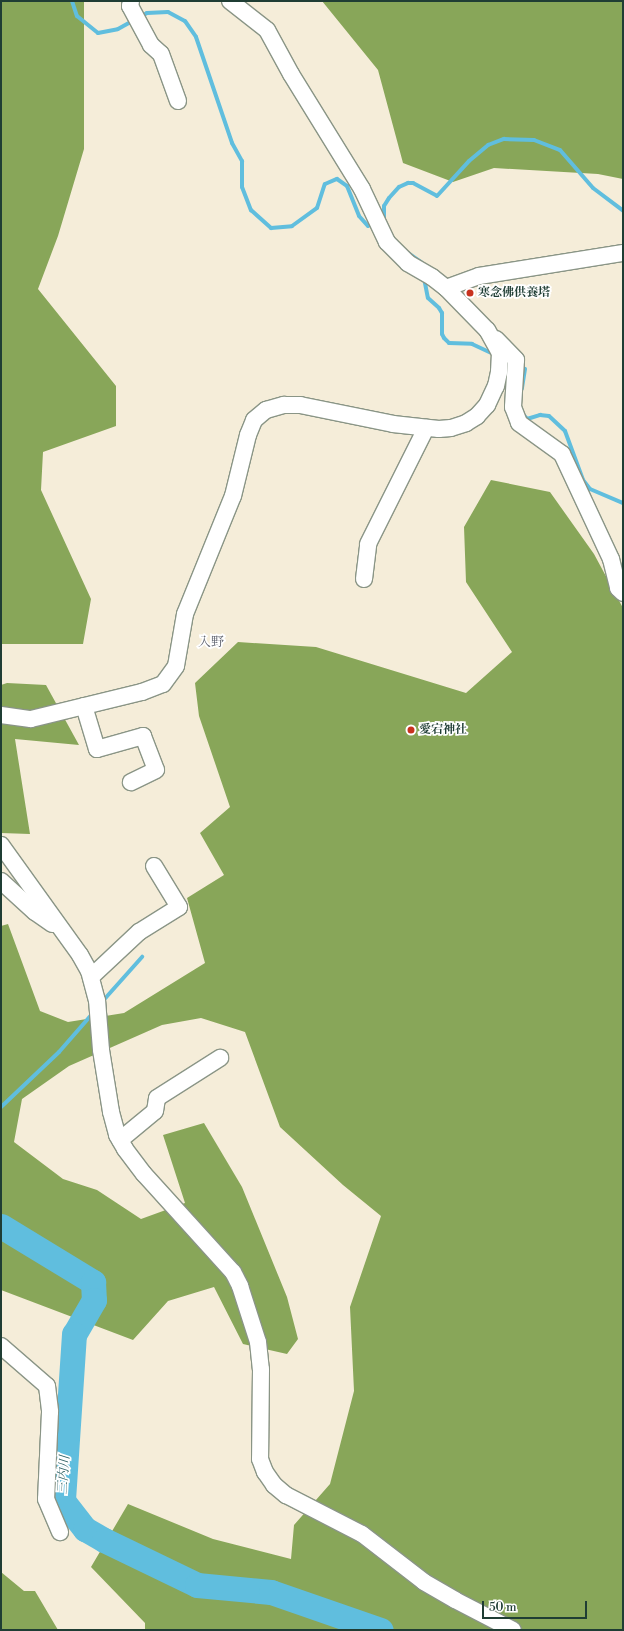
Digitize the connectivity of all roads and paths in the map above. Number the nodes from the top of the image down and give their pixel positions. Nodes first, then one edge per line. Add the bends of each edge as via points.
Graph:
1 (131, 1) edge
2 (230, 1) edge
3 (178, 101) dead end
4 (623, 253) edge
5 (446, 288) junction
6 (487, 330) junction
7 (426, 428) junction
8 (364, 579) dead end
9 (623, 593) edge
10 (84, 706) junction
11 (1, 715) edge
12 (131, 782) dead end
13 (1, 845) edge
14 (154, 866) dead end
15 (1, 881) edge
16 (62, 930) junction
17 (91, 977) junction
18 (220, 1058) dead end
19 (120, 1140) junction
20 (1, 1346) edge
21 (60, 1532) dead end
22 (513, 1630) edge

1 - 3 street via 130,6 151,45 161,54
2 - 5 street via 267,30 362,189 387,242 408,264
4 - 5 street via 479,276
5 - 6 street
6 - 7 street via 500,353 496,386 487,405 478,416 466,423 451,428
6 - 9 street via 516,360 513,407 519,423 562,454 611,559 618,588
7 - 8 street via 368,544
7 - 10 street via 300,405 284,405 266,410 254,420 248,435 233,496 185,614 176,666 162,684 142,692
10 - 11 street via 30,719
10 - 12 street via 98,749 143,736 156,770
13 - 16 street
14 - 17 street via 179,907 139,932
15 - 16 street via 35,912
16 - 17 street via 80,955
17 - 19 street via 97,1000 107,1092
18 - 19 street via 157,1098 155,1111
19 - 22 street via 132,1161 233,1272 240,1286 258,1342 261,1369 260,1459 274,1485 286,1496 362,1534 424,1582
20 - 21 street via 47,1386 50,1412 46,1499

